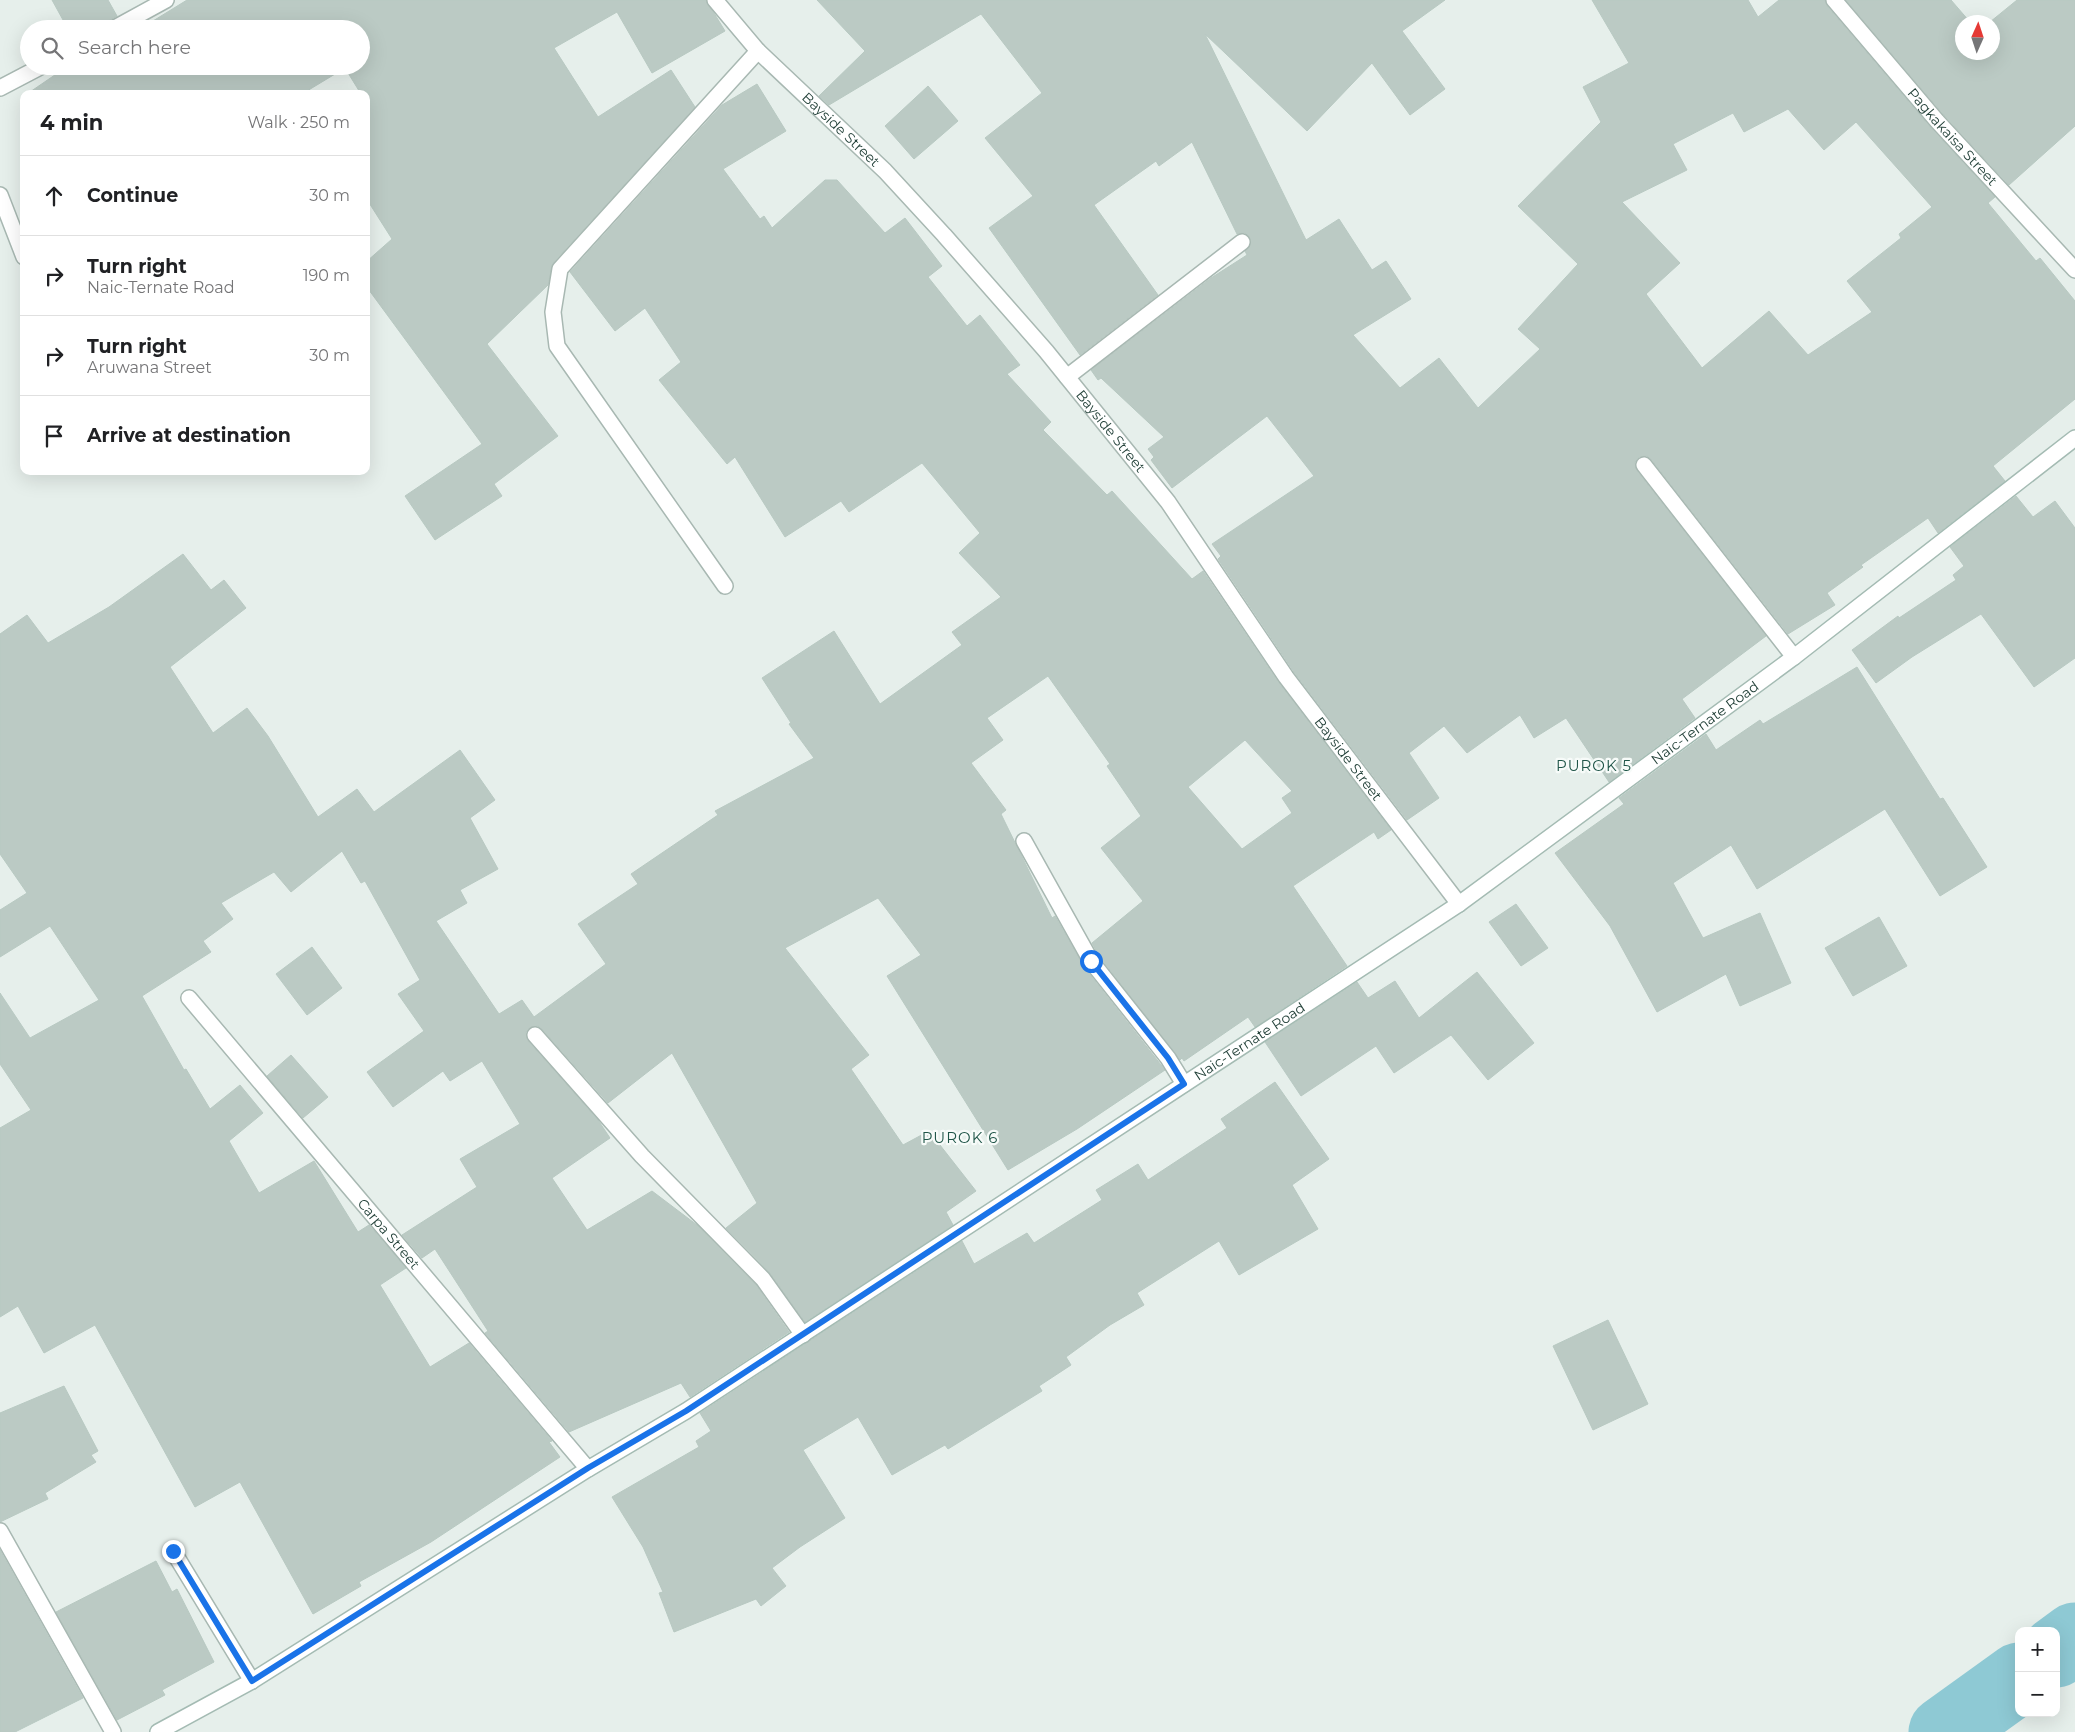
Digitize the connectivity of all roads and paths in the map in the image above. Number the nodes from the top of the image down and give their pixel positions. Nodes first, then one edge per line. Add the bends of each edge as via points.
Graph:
1 (166, 0) edge
2 (715, 0) edge
3 (1834, 0) edge
4 (129, 20) edge
5 (758, 52) junction
6 (25, 75) edge
7 (0, 88) edge
8 (0, 194) edge
9 (1242, 242) dead end
10 (20, 246) edge
11 (2075, 270) edge
12 (1067, 377) junction
13 (2075, 438) edge
14 (1644, 465) dead end
15 (725, 586) dead end
16 (1794, 657) junction
17 (1024, 840) dead end
18 (1459, 904) junction
19 (189, 998) dead end
20 (536, 1034) dead end
21 (1184, 1084) junction
22 (803, 1334) junction
23 (588, 1468) junction
24 (0, 1531) edge
25 (173, 1551) dead end
26 (252, 1681) junction
27 (113, 1732) edge
28 (158, 1732) edge

1 - 4 street
2 - 5 street, Bayside Street
3 - 11 street, Pagkakaisa Street via 1937,121
5 - 12 street, Bayside Street via 884,171
5 - 15 street via 560,269 554,312 557,346
6 - 7 street
8 - 10 street
9 - 12 street
12 - 18 street, Bayside Street via 1168,502 1286,677
13 - 16 street, Naic-Ternate Road
14 - 16 street
16 - 18 street, Naic-Ternate Road
17 - 21 street via 1091,961 1168,1058
18 - 21 street, Naic-Ternate Road
19 - 23 street, Carpa Street
20 - 22 street via 642,1156 763,1279
21 - 22 street, Naic-Ternate Road
22 - 23 street, Naic-Ternate Road via 686,1411
23 - 26 street, Naic-Ternate Road
24 - 27 street
25 - 26 street
26 - 28 street, Naic-Ternate Road

